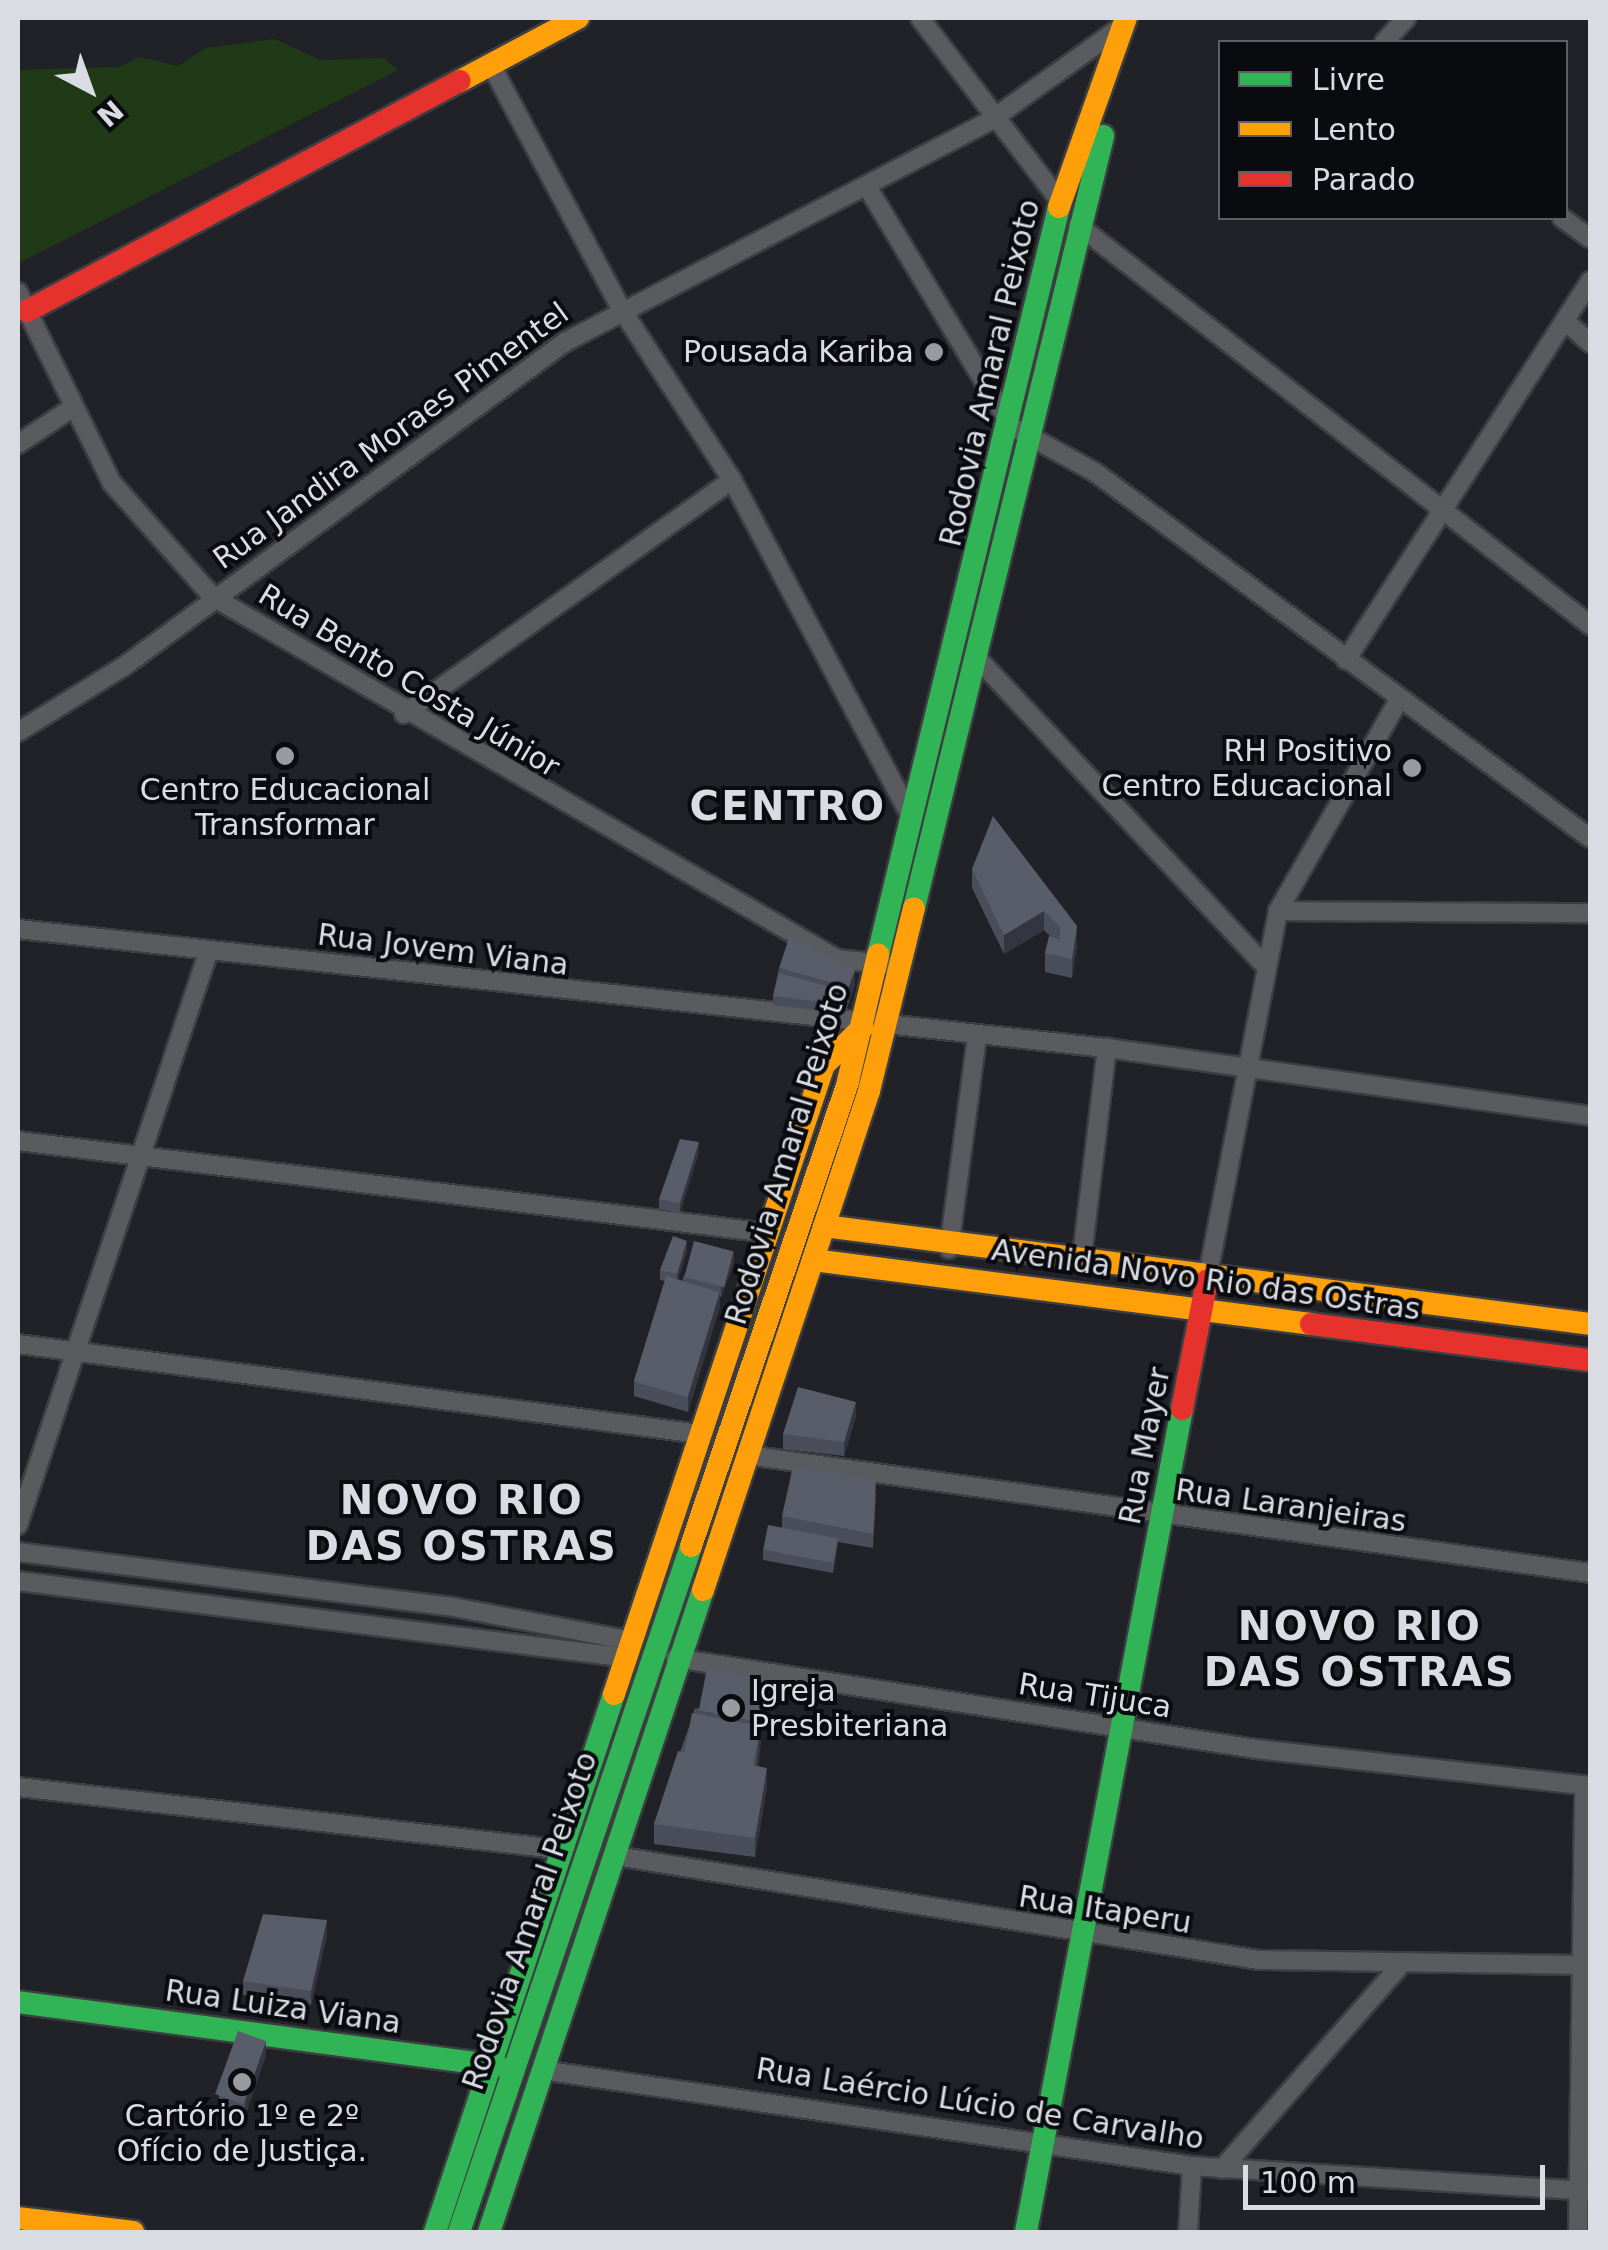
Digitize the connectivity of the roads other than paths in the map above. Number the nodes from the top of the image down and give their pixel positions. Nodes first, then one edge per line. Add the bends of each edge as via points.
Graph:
1 (578, 18) edge
2 (920, 18) edge
3 (1147, 18) edge
4 (1406, 18) edge
5 (1124, 22) edge
6 (1386, 40) edge
7 (491, 65) junction
8 (991, 120) junction
9 (868, 188) junction
10 (1060, 201) junction
11 (1565, 220) edge
12 (1078, 225) junction
13 (1590, 238) edge
14 (1590, 281) edge
15 (22, 302) edge
16 (622, 310) junction
17 (1565, 321) junction
18 (1590, 342) edge
19 (72, 408) junction
20 (1023, 429) junction
21 (18, 444) edge
22 (732, 480) junction
23 (1442, 513) junction
24 (213, 597) junction
25 (1590, 626) edge
26 (980, 660) junction
27 (1346, 660) junction
28 (1399, 700) junction
29 (404, 714) junction
30 (18, 732) edge
31 (913, 820) junction
32 (1590, 838) edge
33 (1278, 910) junction
34 (1590, 913) edge
35 (18, 929) edge
36 (208, 950) junction
37 (1262, 963) junction
38 (877, 964) junction
39 (903, 966) junction
40 (875, 1028) junction
41 (976, 1036) junction
42 (1107, 1048) junction
43 (1244, 1068) junction
44 (1590, 1116) edge
45 (18, 1141) edge
46 (144, 1152) junction
47 (824, 1226) junction
48 (768, 1233) junction
49 (950, 1248) junction
50 (813, 1260) junction
51 (1081, 1265) junction
52 (1208, 1280) junction
53 (1202, 1312) junction
54 (1590, 1324) edge
55 (18, 1344) edge
56 (72, 1354) junction
57 (1590, 1360) edge
58 (700, 1434) junction
59 (747, 1455) junction
60 (1162, 1517) junction
61 (18, 1524) edge
62 (18, 1552) edge
63 (1590, 1574) edge
64 (18, 1580) edge
65 (624, 1649) junction
66 (651, 1655) junction
67 (686, 1659) junction
68 (1126, 1730) junction
69 (1587, 1786) edge
70 (18, 1787) edge
71 (556, 1849) junction
72 (616, 1856) junction
73 (1087, 1938) junction
74 (1584, 1965) edge
75 (1398, 1968) junction
76 (18, 2002) edge
77 (488, 2065) junction
78 (512, 2068) junction
79 (542, 2070) junction
80 (1046, 2141) junction
81 (1192, 2166) junction
82 (1222, 2169) junction
83 (1583, 2191) edge
84 (18, 2218) edge
85 (133, 2232) edge
86 (436, 2232) edge
87 (459, 2232) edge
88 (489, 2232) edge
89 (1026, 2232) edge
90 (1188, 2232) edge
91 (1578, 2232) edge

1 - 7 main road
2 - 8 street
3 - 12 main road, Rodovia Amaral Peixoto
4 - 6 street
5 - 8 street, Rua Jandira Moraes Pimentel
5 - 10 main road, Rodovia Amaral Peixoto
7 - 15 main road
7 - 16 street
8 - 9 street, Rua Jandira Moraes Pimentel
8 - 10 street
9 - 16 street, Rua Jandira Moraes Pimentel
9 - 20 street
10 - 20 main road, Rodovia Amaral Peixoto
11 - 13 street
12 - 20 main road, Rodovia Amaral Peixoto
12 - 23 street
14 - 17 street
15 - 19 street, Rua Bento Costa Júnior
16 - 22 street
16 - 24 street, Rua Jandira Moraes Pimentel via 523,369
17 - 18 street
17 - 23 street
19 - 21 street
19 - 24 street, Rua Bento Costa Júnior via 112,483
20 - 26 main road, Rodovia Amaral Peixoto
20 - 27 street
20 - 31 main road, Rodovia Amaral Peixoto
22 - 29 street
22 - 31 street
23 - 25 street
23 - 27 street
24 - 29 street, Rua Bento Costa Júnior
24 - 30 street, Rua Jandira Moraes Pimentel
26 - 37 street
26 - 39 main road, Rodovia Amaral Peixoto
27 - 28 street
28 - 32 street
28 - 33 street, Rua Mayer
29 - 38 street, Rua Bento Costa Júnior via 838,959
31 - 38 main road, Rodovia Amaral Peixoto
33 - 34 street
33 - 37 street, Rua Mayer
35 - 36 street, Rua Jovem Viana
36 - 40 street, Rua Jovem Viana
36 - 46 street
37 - 43 street, Rua Mayer
38 - 39 street, Rua Bento Costa Júnior
38 - 40 main road, Rodovia Amaral Peixoto
39 - 40 main road, Rodovia Amaral Peixoto
40 - 41 street, Rua Jovem Viana
40 - 47 main road, Rodovia Amaral Peixoto
40 - 48 main road via 839,1041 824,1065
40 - 66 main road, Rodovia Amaral Peixoto
41 - 42 street, Rua Jovem Viana
41 - 49 street
42 - 43 street, Rua Jovem Viana
42 - 51 street
43 - 44 street, Rua Jovem Viana
43 - 52 street, Rua Mayer
45 - 46 street
46 - 48 street
46 - 56 street
47 - 49 main road, Avenida Novo Rio das Ostras
47 - 50 main road, Rodovia Amaral Peixoto
48 - 58 main road
49 - 51 main road, Avenida Novo Rio das Ostras
50 - 53 main road, Avenida Novo Rio das Ostras
50 - 59 main road, Rodovia Amaral Peixoto
51 - 52 main road, Avenida Novo Rio das Ostras
52 - 53 main road, Rua Mayer
52 - 54 main road, Avenida Novo Rio das Ostras
53 - 57 main road, Avenida Novo Rio das Ostras
53 - 60 main road, Rua Mayer
55 - 56 street
56 - 58 street
56 - 61 street
58 - 65 main road
59 - 60 street, Rua Laranjeiras
59 - 67 main road, Rodovia Amaral Peixoto
60 - 63 street, Rua Laranjeiras
60 - 68 main road, Rua Mayer
62 - 65 street via 448,1606
64 - 65 street
65 - 71 main road
66 - 67 street, Rua Tijuca
66 - 78 main road, Rodovia Amaral Peixoto
67 - 68 street, Rua Tijuca
67 - 72 main road, Rodovia Amaral Peixoto
68 - 69 street, Rua Tijuca
68 - 73 main road, Rua Mayer
69 - 74 street
70 - 71 street
71 - 77 main road
72 - 73 street, Rua Itaperu
72 - 79 main road, Rodovia Amaral Peixoto
73 - 75 street, Rua Itaperu
73 - 80 main road, Rua Mayer
74 - 75 street, Rua Itaperu
74 - 83 street
75 - 82 street
76 - 77 main road, Rua Luiza Viana
77 - 78 main road, Rua Luiza Viana
77 - 86 main road
78 - 79 main road, Rua Luiza Viana
78 - 87 main road, Rodovia Amaral Peixoto
79 - 80 street, Rua Laércio Lúcio de Carvalho
79 - 88 main road, Rodovia Amaral Peixoto
80 - 81 street, Rua Laércio Lúcio de Carvalho
80 - 89 main road, Rua Mayer
81 - 82 street, Rua Laércio Lúcio de Carvalho
81 - 90 street
82 - 83 street, Rua Laércio Lúcio de Carvalho
83 - 91 street
84 - 85 main road

